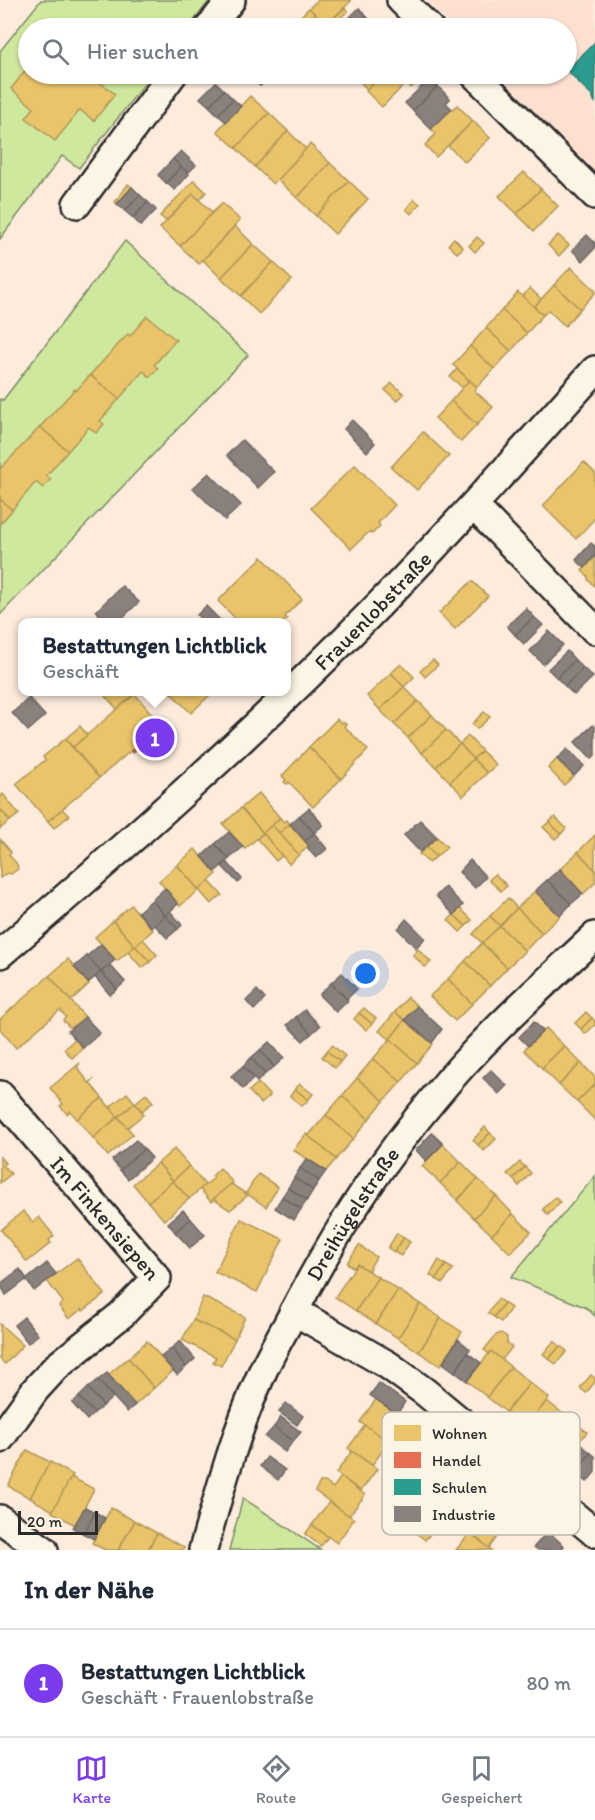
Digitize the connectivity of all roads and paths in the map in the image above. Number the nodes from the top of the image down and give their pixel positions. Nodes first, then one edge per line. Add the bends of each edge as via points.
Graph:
1 (231, 0) edge
2 (401, 0) edge
3 (217, 18) edge
4 (419, 18) edge
5 (166, 84) edge
6 (484, 84) edge
7 (595, 195) edge
8 (76, 204) dead end
9 (595, 370) edge
10 (474, 506) junction
11 (595, 630) edge
12 (291, 691) edge
13 (286, 696) edge
14 (595, 936) edge
15 (0, 954) edge
16 (0, 1095) edge
17 (294, 1311) junction
18 (449, 1412) edge
19 (0, 1439) edge
20 (0, 1519) edge
21 (580, 1521) edge
22 (595, 1533) edge
23 (44, 1550) edge
24 (203, 1550) edge

1 - 3 street
2 - 4 street
5 - 8 street
6 - 7 street
9 - 10 street, Frauenlobstraße
10 - 11 street
10 - 12 street, Frauenlobstraße
13 - 15 street, Frauenlobstraße via 211,768
14 - 17 street, Dreihügelstraße via 488,1037 435,1096 337,1233
16 - 19 street, Im Finkensiepen via 157,1278 121,1315 56,1367
17 - 18 street via 388,1365
17 - 24 street, Dreihügelstraße via 262,1373 237,1436
20 - 23 street
21 - 22 street

